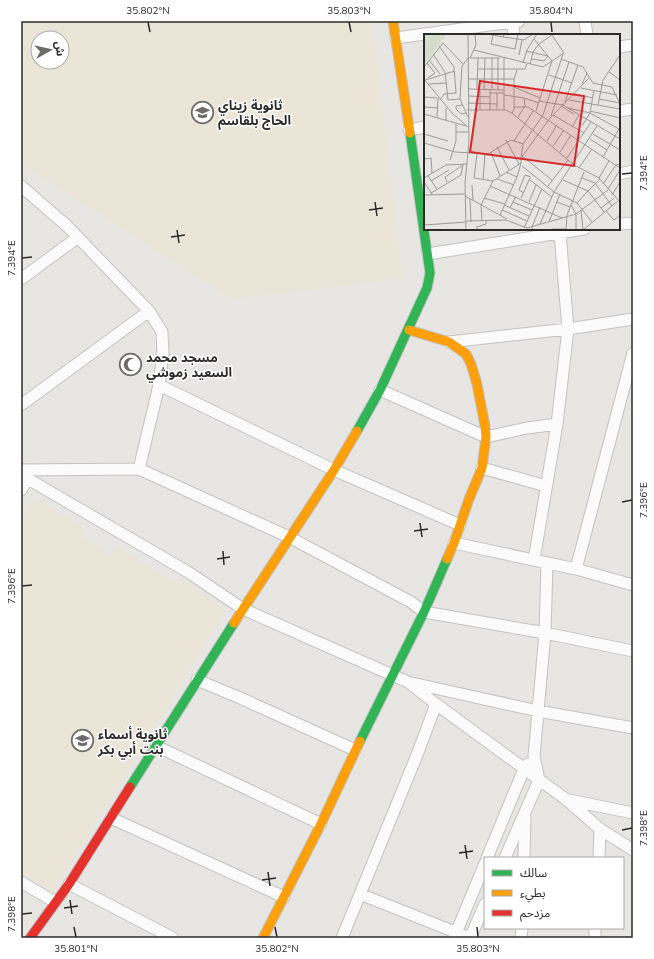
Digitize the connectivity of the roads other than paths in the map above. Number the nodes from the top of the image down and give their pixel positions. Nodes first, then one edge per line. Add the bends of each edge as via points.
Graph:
1 (393, 21) edge
2 (514, 21) edge
3 (585, 21) edge
4 (452, 29) edge
5 (514, 34) edge
6 (587, 34) edge
7 (396, 38) junction
8 (633, 45) edge
9 (620, 47) edge
10 (633, 109) edge
11 (620, 112) edge
12 (424, 127) edge
13 (409, 130) junction
14 (633, 172) edge
15 (620, 174) edge
16 (422, 188) edge
17 (22, 189) edge
18 (424, 210) edge
19 (633, 223) edge
20 (620, 224) edge
21 (426, 230) edge
22 (574, 230) edge
23 (560, 233) junction
24 (77, 238) junction
25 (428, 254) junction
26 (21, 279) edge
27 (149, 310) junction
28 (633, 319) edge
29 (568, 329) junction
30 (409, 330) junction
31 (449, 342) junction
32 (633, 353) edge
33 (159, 385) junction
34 (380, 390) junction
35 (21, 405) edge
36 (557, 424) junction
37 (486, 437) junction
38 (482, 468) junction
39 (139, 469) junction
40 (334, 470) junction
41 (23, 475) edge
42 (546, 486) junction
43 (21, 490) edge
44 (460, 525) junction
45 (289, 537) junction
46 (454, 543) junction
47 (534, 560) junction
48 (547, 563) junction
49 (576, 569) junction
50 (633, 585) edge
51 (243, 609) junction
52 (424, 612) junction
53 (545, 633) junction
54 (633, 651) edge
55 (392, 676) junction
56 (197, 680) junction
57 (408, 682) junction
58 (436, 704) junction
59 (538, 711) junction
60 (633, 728) edge
61 (156, 746) junction
62 (355, 750) junction
63 (534, 756) junction
64 (524, 769) junction
65 (539, 780) junction
66 (567, 800) junction
67 (525, 812) junction
68 (633, 813) edge
69 (111, 818) junction
70 (321, 824) junction
71 (600, 829) junction
72 (633, 850) edge
73 (487, 857) edge
74 (505, 857) edge
75 (524, 857) edge
76 (599, 857) edge
77 (484, 865) edge
78 (21, 882) edge
79 (69, 884) junction
80 (360, 894) junction
81 (284, 897) junction
82 (55, 902) junction
83 (484, 906) edge
84 (455, 935) edge
85 (30, 938) edge
86 (173, 938) edge
87 (263, 938) edge
88 (342, 938) edge
89 (470, 938) edge

1 - 7 main road
2 - 4 street
2 - 5 street
3 - 6 street
4 - 7 street
7 - 13 main road
8 - 9 street
10 - 11 street
12 - 13 street
13 - 16 main road
14 - 15 street
16 - 18 main road
17 - 24 street via 67,226
19 - 20 street
21 - 25 main road
22 - 23 street
23 - 25 street
23 - 29 street
24 - 26 street
24 - 27 street
25 - 30 main road via 428,288
27 - 33 street via 162,332 164,353
27 - 35 street
28 - 29 street
29 - 31 street
29 - 36 street
30 - 31 main road
30 - 34 main road
31 - 37 main road via 466,354 471,364
32 - 49 street
33 - 39 street
33 - 40 street
34 - 37 street
34 - 40 main road
36 - 37 street
36 - 42 street
37 - 38 main road
38 - 42 street
38 - 44 main road
39 - 41 street
39 - 45 street
40 - 44 street
40 - 45 main road
41 - 43 street
41 - 51 street via 188,572
42 - 47 street
44 - 46 main road
45 - 51 main road
45 - 52 street via 411,602
46 - 47 street
46 - 52 main road
47 - 48 street
48 - 49 street
48 - 53 street
49 - 50 street
51 - 55 street
51 - 56 main road
52 - 53 street
52 - 55 main road
53 - 54 street
53 - 59 street
55 - 57 street
55 - 62 main road
56 - 61 main road
56 - 62 street
57 - 58 street
57 - 59 street
58 - 64 street
58 - 80 street
59 - 60 street
59 - 63 street
61 - 69 main road
61 - 70 street
62 - 70 main road
63 - 64 street
63 - 65 street
64 - 65 street
64 - 73 street
65 - 66 street
65 - 67 street
66 - 68 street
66 - 71 street
67 - 74 street
67 - 75 street
69 - 79 main road
69 - 81 street
70 - 81 main road
71 - 72 street
71 - 76 street
77 - 84 street
78 - 82 street
79 - 82 main road
79 - 86 street
80 - 84 street
80 - 88 street
81 - 87 main road
82 - 85 main road
83 - 89 street
84 - 89 street

